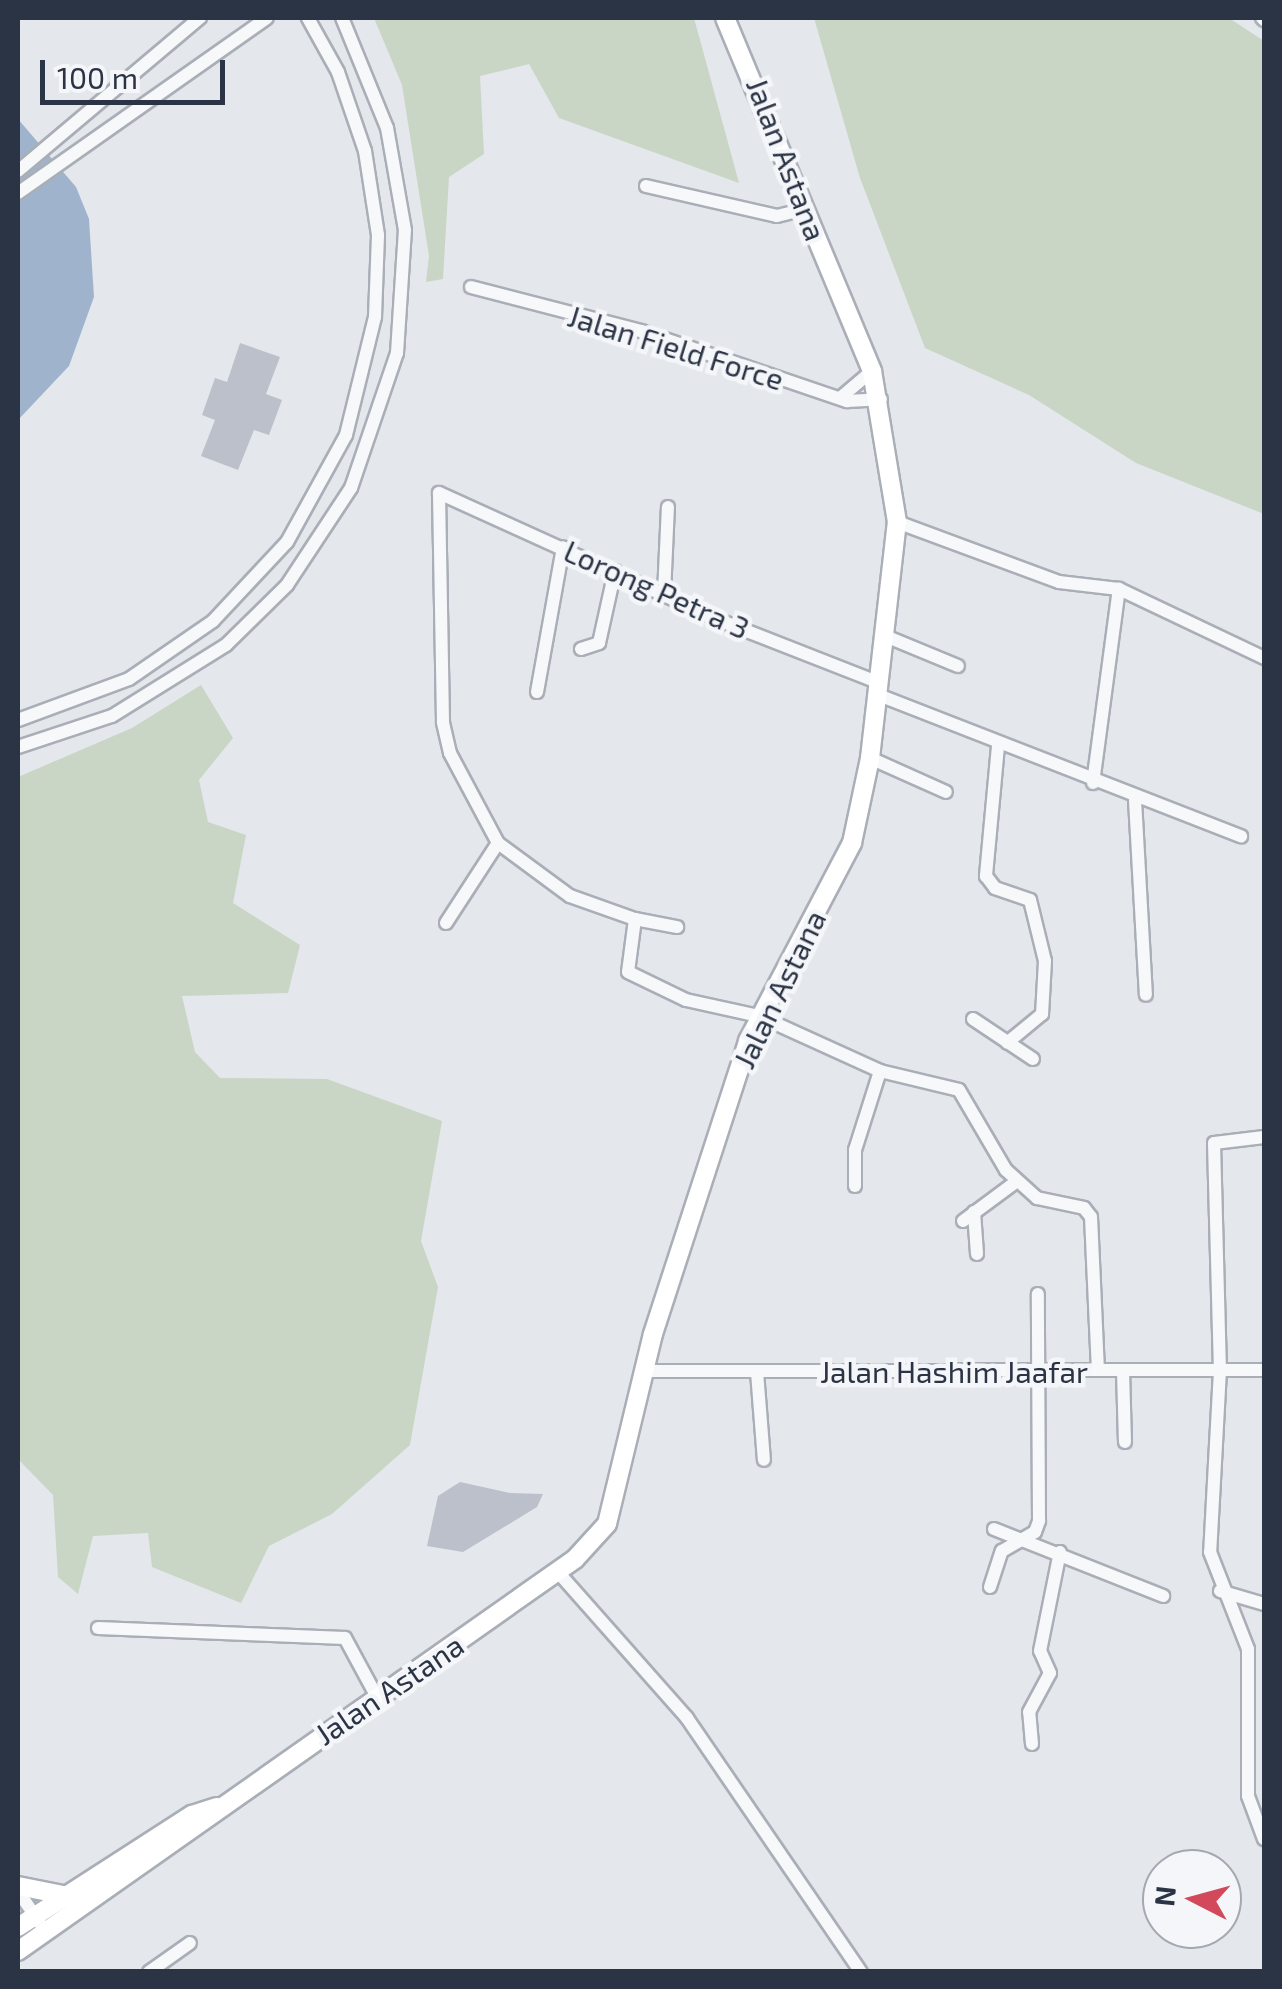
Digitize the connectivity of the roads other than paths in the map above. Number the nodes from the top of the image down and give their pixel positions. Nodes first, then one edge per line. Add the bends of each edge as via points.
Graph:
1 (200, 18) edge
2 (268, 18) edge
3 (308, 18) edge
4 (342, 18) edge
5 (353, 18) edge
6 (724, 18) edge
7 (740, 18) edge
8 (350, 32) junction
9 (745, 53) junction
10 (18, 170) edge
11 (646, 186) dead end
12 (18, 192) edge
13 (805, 209) junction
14 (470, 287) dead end
15 (872, 370) junction
16 (840, 398) junction
17 (881, 399) junction
18 (668, 508) dead end
19 (897, 522) junction
20 (563, 547) junction
21 (615, 572) junction
22 (1119, 589) junction
23 (664, 594) junction
24 (883, 635) junction
25 (581, 649) dead end
26 (1264, 658) edge
27 (958, 666) dead end
28 (877, 688) junction
29 (537, 692) dead end
30 (18, 720) edge
31 (998, 746) junction
32 (18, 747) edge
33 (870, 758) junction
34 (1093, 783) junction
35 (946, 792) dead end
36 (1135, 800) junction
37 (1241, 836) dead end
38 (498, 843) junction
39 (635, 919) junction
40 (446, 924) dead end
41 (677, 927) dead end
42 (1146, 996) dead end
43 (759, 1016) junction
44 (973, 1019) dead end
45 (1007, 1043) junction
46 (1033, 1060) dead end
47 (880, 1070) junction
48 (1264, 1137) edge
49 (1017, 1180) junction
50 (854, 1186) dead end
51 (977, 1254) dead end
52 (1038, 1294) dead end
53 (1039, 1370) junction
54 (1098, 1370) junction
55 (1220, 1370) junction
56 (1264, 1370) edge
57 (647, 1371) junction
58 (1122, 1371) junction
59 (757, 1372) junction
60 (1125, 1442) dead end
61 (764, 1460) dead end
62 (994, 1529) dead end
63 (1024, 1539) junction
64 (1060, 1552) junction
65 (557, 1571) junction
66 (990, 1586) dead end
67 (1220, 1592) junction
68 (1163, 1596) dead end
69 (1264, 1604) edge
70 (98, 1628) dead end
71 (378, 1699) junction
72 (1032, 1744) dead end
73 (222, 1806) junction
74 (1264, 1839) edge
75 (18, 1888) edge
76 (63, 1896) junction
77 (34, 1914) junction
78 (18, 1927) edge
79 (46, 1932) junction
80 (190, 1944) dead end
81 (18, 1951) edge
82 (149, 1972) edge
83 (861, 1972) edge

1 - 10 street
2 - 12 street via 106,124
3 - 30 street via 338,72 365,152 378,235 371,344 346,435 286,542 213,621 129,678
4 - 8 street
5 - 8 street
6 - 9 main road, Jalan Astana
7 - 9 main road, Jalan Astana
8 - 32 street via 388,128 406,281 384,405 352,488 288,585 226,646 112,716
9 - 13 main road, Jalan Astana
11 - 13 street via 777,216
13 - 15 main road, Jalan Astana
14 - 16 street, Jalan Field Force via 641,331
15 - 16 street
15 - 17 main road, Jalan Astana
16 - 17 street, Jalan Field Force
17 - 19 main road, Jalan Astana
18 - 23 street
19 - 22 street via 1060,582
19 - 24 main road, Jalan Astana
20 - 21 street, Lorong Petra 3
20 - 29 street
20 - 38 street, Lorong Petra 3 via 440,494 444,722 450,753
21 - 23 street, Lorong Petra 3
21 - 25 street via 599,643
22 - 26 street
22 - 34 street
23 - 28 street, Lorong Petra 3
24 - 27 street
24 - 28 main road, Jalan Astana
28 - 31 street, Lorong Petra 3
28 - 33 main road, Jalan Astana
31 - 34 street, Lorong Petra 3
31 - 45 street via 986,876 995,888 1030,900 1045,978 1042,1014
33 - 35 street
33 - 43 main road, Jalan Astana via 852,843
34 - 36 street, Lorong Petra 3
36 - 37 street, Lorong Petra 3
36 - 42 street
38 - 39 street via 570,896
38 - 40 street
39 - 41 street
39 - 43 street via 628,972 686,1000
43 - 47 street
43 - 57 main road, Jalan Astana
44 - 45 street
45 - 46 street
47 - 49 street via 959,1090
47 - 50 street via 856,1150
48 - 55 street via 1214,1143
49 - 51 street via 968,1216
49 - 54 street via 1036,1198 1084,1208 1091,1217
52 - 53 street
53 - 54 street, Jalan Hashim Jaafar
53 - 59 street, Jalan Hashim Jaafar
53 - 63 street via 1039,1521
54 - 58 street, Jalan Hashim Jaafar
55 - 56 street, Jalan Hashim Jaafar
55 - 58 street, Jalan Hashim Jaafar
55 - 67 street via 1210,1552
57 - 59 street, Jalan Hashim Jaafar
57 - 65 main road, Jalan Astana via 607,1524
58 - 60 street
59 - 61 street
62 - 63 street
63 - 64 street
63 - 66 street via 1002,1550
64 - 68 street
64 - 72 street via 1040,1651 1050,1672 1028,1712
65 - 71 main road, Jalan Astana
65 - 83 street via 688,1718
67 - 69 street
67 - 74 street via 1248,1649 1248,1796
70 - 71 street via 345,1638
71 - 73 main road, Jalan Astana
73 - 76 main road, Jalan Astana via 192,1815
73 - 79 main road, Jalan Astana
75 - 76 main road
75 - 77 street
76 - 77 main road, Jalan Astana
77 - 78 main road, Jalan Astana
77 - 79 street
79 - 81 main road, Jalan Astana
80 - 82 street

